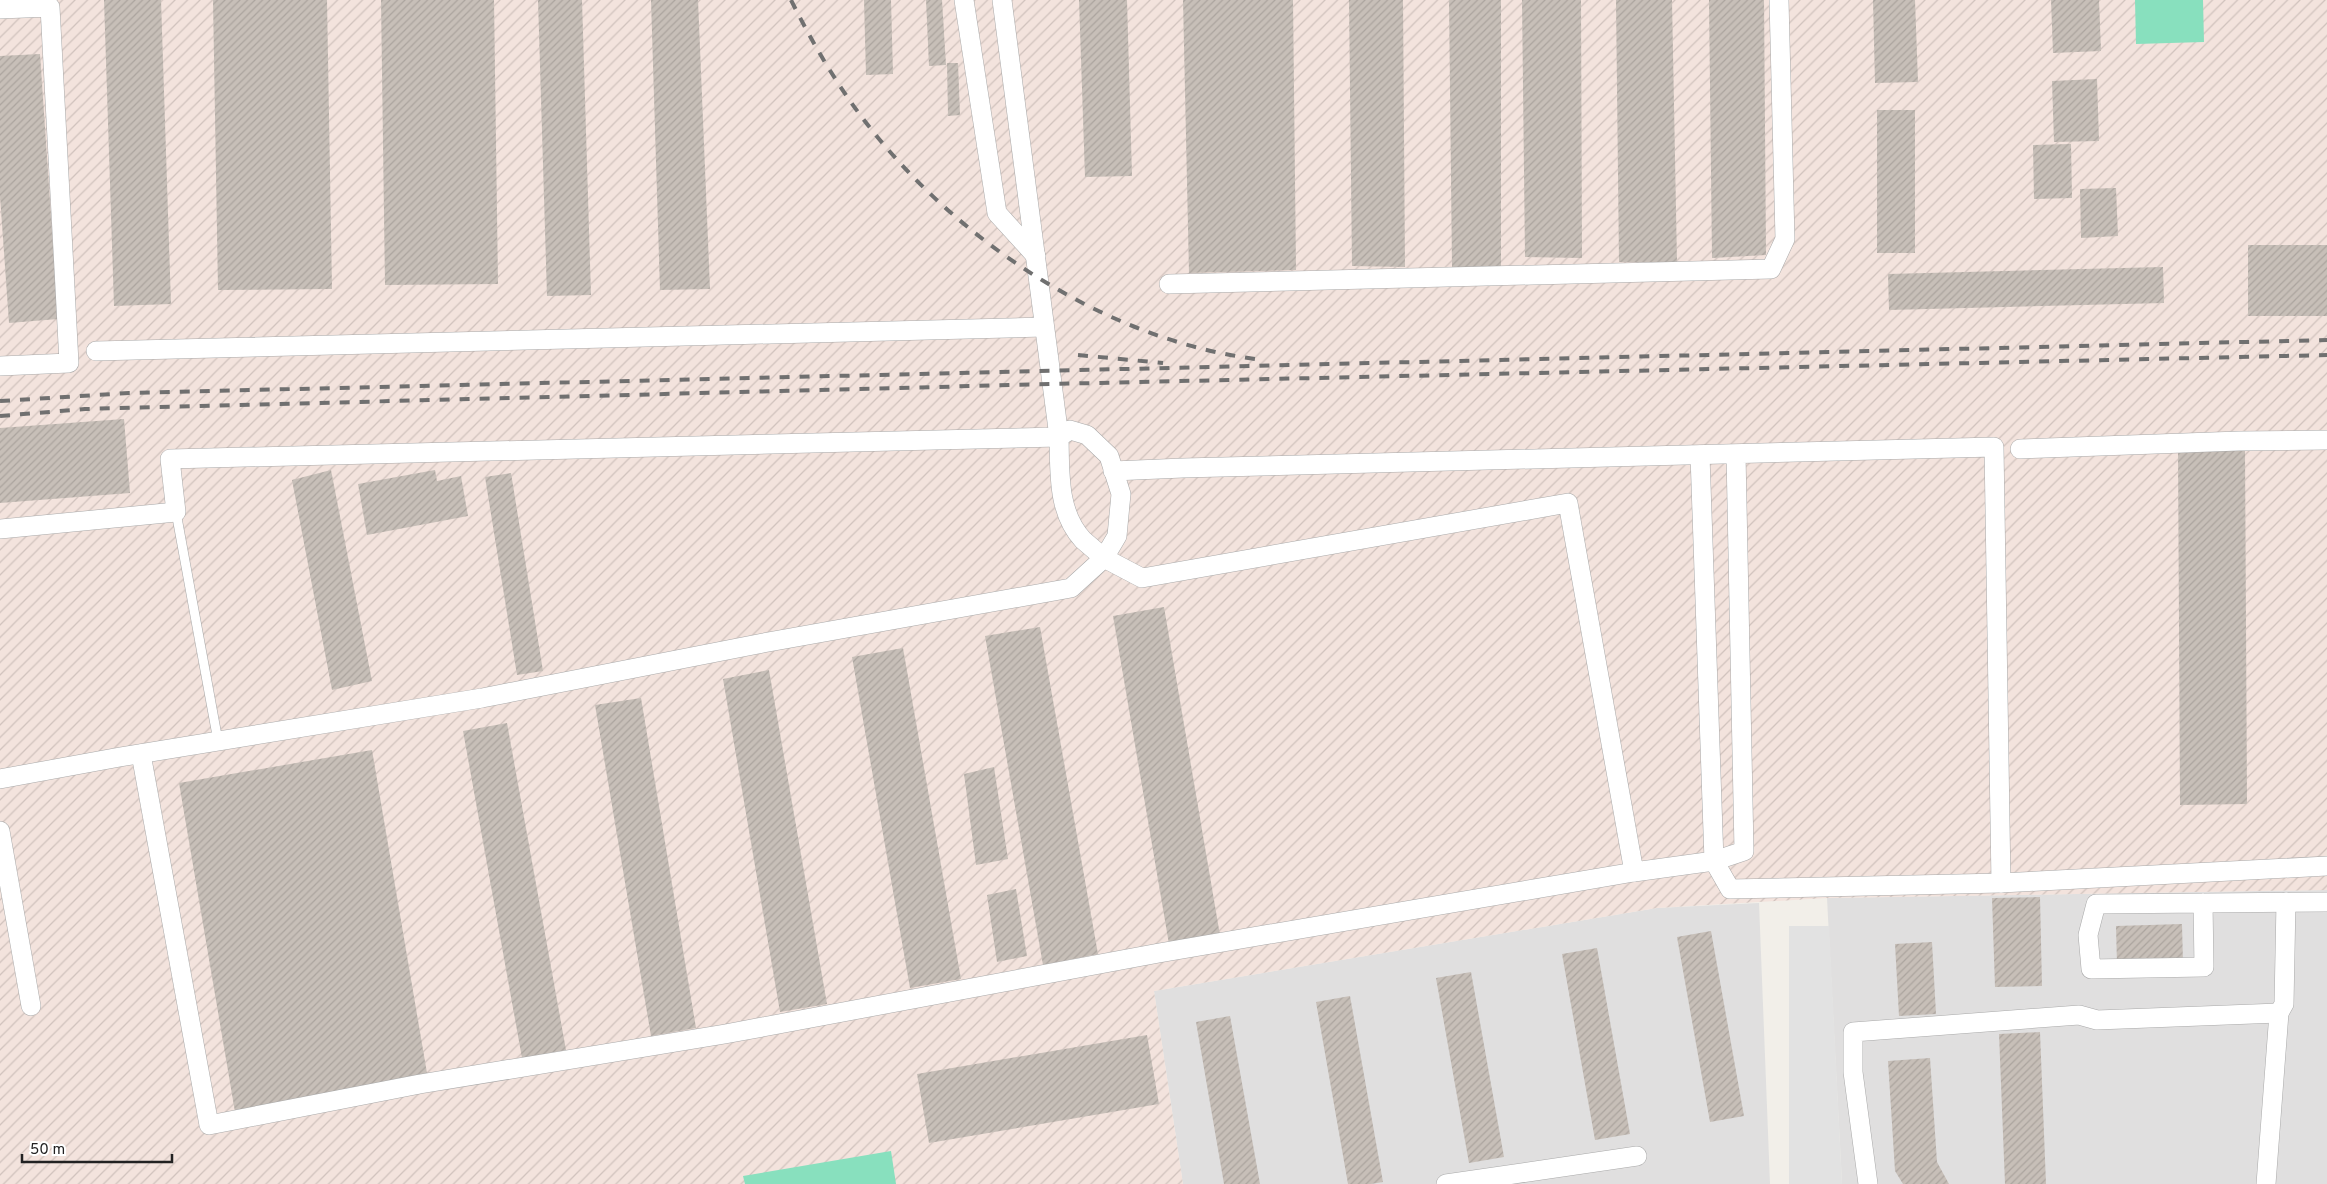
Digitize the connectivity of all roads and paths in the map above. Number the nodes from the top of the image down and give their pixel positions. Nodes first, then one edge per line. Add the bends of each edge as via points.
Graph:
1 (964, 0) edge
2 (1002, 0) edge
3 (1779, 0) edge
4 (0, 9) edge
5 (1036, 256) junction
6 (1168, 284) dead end
7 (1044, 327) junction
8 (96, 351) dead end
9 (0, 366) edge
10 (1059, 437) junction
11 (2327, 440) edge
12 (2020, 449) dead end
13 (1736, 454) junction
14 (1700, 455) junction
15 (1114, 471) junction
16 (176, 512) junction
17 (0, 528) edge
18 (1104, 558) junction
19 (218, 741) junction
20 (140, 754) junction
21 (0, 779) edge
22 (0, 831) edge
23 (1714, 861) junction
24 (2327, 866) edge
25 (1634, 872) junction
26 (2002, 883) junction
27 (2286, 902) junction
28 (2327, 902) edge
29 (2203, 903) junction
30 (32, 1006) dead end
31 (2279, 1013) junction
32 (1637, 1156) dead end
33 (1446, 1184) edge
34 (1868, 1184) edge
35 (2266, 1184) edge

1 - 5 street via 997,213
2 - 5 street
3 - 6 street via 1785,238 1771,269
4 - 9 street via 50,7 68,363
5 - 7 street
7 - 8 street
7 - 10 street
10 - 15 street via 1070,430 1087,435 1109,456
10 - 16 street via 170,459
10 - 18 street via 1060,488 1067,513 1082,539
11 - 12 street
13 - 14 street
13 - 23 street via 1744,851
13 - 26 street via 1994,448
14 - 15 street
14 - 23 street
15 - 18 street via 1121,494 1118,528
16 - 17 street
16 - 19 lane
18 - 19 street via 1071,588 482,698
18 - 25 street via 1142,578 1568,502
19 - 20 street
20 - 21 street
20 - 25 street via 208,1125 420,1084 725,1034 1169,952
22 - 30 street
23 - 25 street
23 - 26 street via 1730,889
24 - 26 street
27 - 28 street
27 - 29 street
27 - 31 street via 2284,1004
29 - 29 street via 2096,904 2088,934 2092,969 2204,967
31 - 34 street via 2097,1020 2079,1015 1853,1032 1854,1072
31 - 35 street
32 - 33 street

